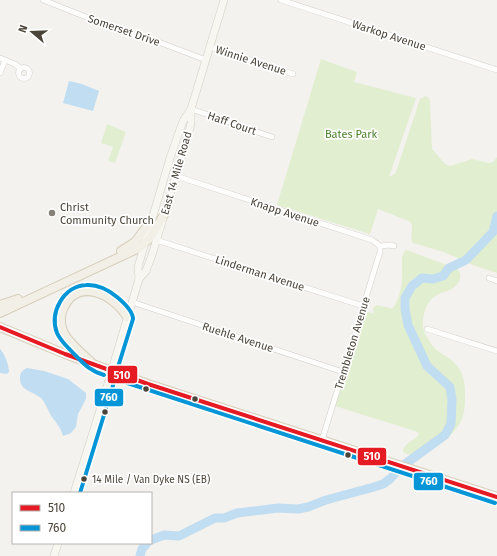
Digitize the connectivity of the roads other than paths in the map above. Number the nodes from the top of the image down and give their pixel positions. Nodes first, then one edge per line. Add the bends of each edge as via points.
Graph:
1 (43, 0) edge
2 (224, 0) edge
3 (281, 0) edge
4 (210, 47) junction
5 (2, 59) edge
6 (206, 60) junction
7 (21, 68) dead end
8 (497, 70) edge
9 (0, 73) edge
10 (293, 74) dead end
11 (191, 109) junction
12 (272, 137) dead end
13 (176, 176) junction
14 (165, 213) junction
15 (151, 221) junction
16 (156, 240) junction
17 (144, 245) junction
18 (380, 246) junction
19 (394, 246) dead end
20 (488, 278) dead end
21 (139, 279) junction
22 (497, 281) edge
23 (132, 302) junction
24 (0, 305) edge
25 (363, 306) junction
26 (0, 313) edge
27 (128, 317) junction
28 (0, 327) edge
29 (427, 329) dead end
30 (497, 351) edge
31 (94, 365) junction
32 (111, 371) junction
33 (343, 372) junction
34 (322, 440) junction
35 (74, 492) edge
36 (497, 497) edge
37 (58, 544) edge
38 (54, 556) edge

1 - 6 street, Somerset Drive via 124,32
2 - 4 main road, East 14 Mile Road
3 - 8 street, Warkop Avenue
4 - 6 main road, East 14 Mile Road
4 - 10 street, Winnie Avenue
5 - 7 street
5 - 9 street
6 - 11 main road, East 14 Mile Road
11 - 12 street, Haff Court
11 - 13 main road, East 14 Mile Road via 191,123
11 - 15 main road, East 14 Mile Road via 183,121
13 - 14 main road, East 14 Mile Road
13 - 18 street, Knapp Avenue via 372,240
14 - 16 main road, East 14 Mile Road
14 - 17 main road
15 - 17 main road, East 14 Mile Road
15 - 24 main road via 139,238 125,249
16 - 21 main road, East 14 Mile Road via 146,271
16 - 25 street, Linderman Avenue
17 - 21 main road, East 14 Mile Road via 138,267
17 - 26 main road
18 - 19 street, Knapp Avenue
18 - 25 street, Trembleton Avenue
20 - 22 street
21 - 23 main road, East 14 Mile Road
23 - 27 main road, East 14 Mile Road
23 - 33 street, Ruehle Avenue
25 - 33 street, Trembleton Avenue
27 - 31 main road via 117,304 103,294 93,291 79,293 65,305 61,319 64,333
27 - 32 main road, East 14 Mile Road
28 - 31 main road
29 - 30 street
31 - 32 main road
32 - 34 main road
32 - 35 main road, East 14 Mile Road
33 - 34 street, Trembleton Avenue
34 - 36 main road
37 - 38 main road

